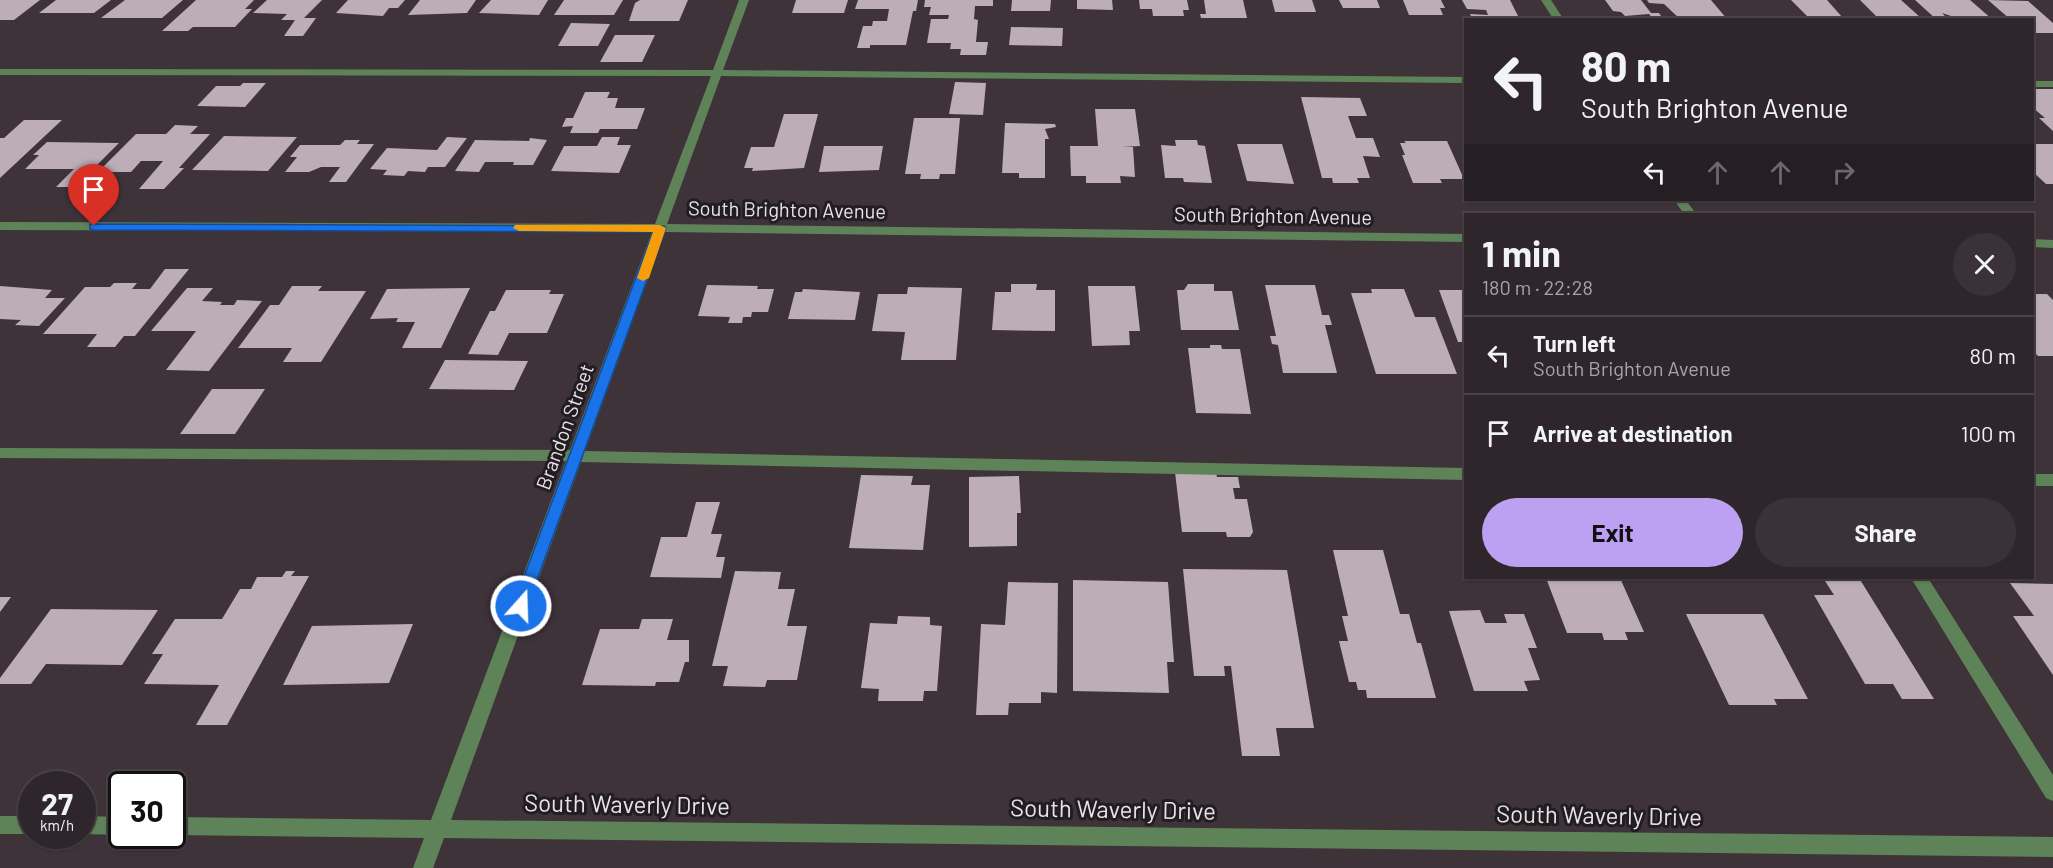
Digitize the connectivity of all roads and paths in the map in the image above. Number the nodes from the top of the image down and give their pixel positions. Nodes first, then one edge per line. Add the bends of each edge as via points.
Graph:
1 (744, 0) edge
2 (1546, 0) edge
3 (1558, 18) edge
4 (0, 72) edge
5 (718, 73) junction
6 (1464, 80) edge
7 (2034, 84) edge
8 (2053, 84) edge
9 (0, 226) edge
10 (660, 228) junction
11 (1464, 238) edge
12 (2034, 243) edge
13 (2053, 244) edge
14 (0, 453) edge
15 (577, 456) junction
16 (1464, 474) edge
17 (2034, 480) edge
18 (2053, 480) edge
19 (1920, 579) edge
20 (2053, 792) edge
21 (0, 825) edge
22 (18, 825) edge
23 (186, 826) edge
24 (437, 828) junction
25 (2053, 847) edge
26 (423, 868) edge

1 - 5 street, Brandon Street
2 - 3 street
4 - 5 street
5 - 6 street
5 - 10 street, Brandon Street
7 - 8 street
9 - 10 street, South Brighton Avenue
10 - 11 street, South Brighton Avenue
10 - 15 street, Brandon Street
12 - 13 street
14 - 15 street
15 - 16 street
15 - 24 street, Brandon Street
17 - 18 street
19 - 20 street
21 - 22 street
23 - 24 street, South Waverly Drive
24 - 25 street, South Waverly Drive
24 - 26 street, Brandon Street

